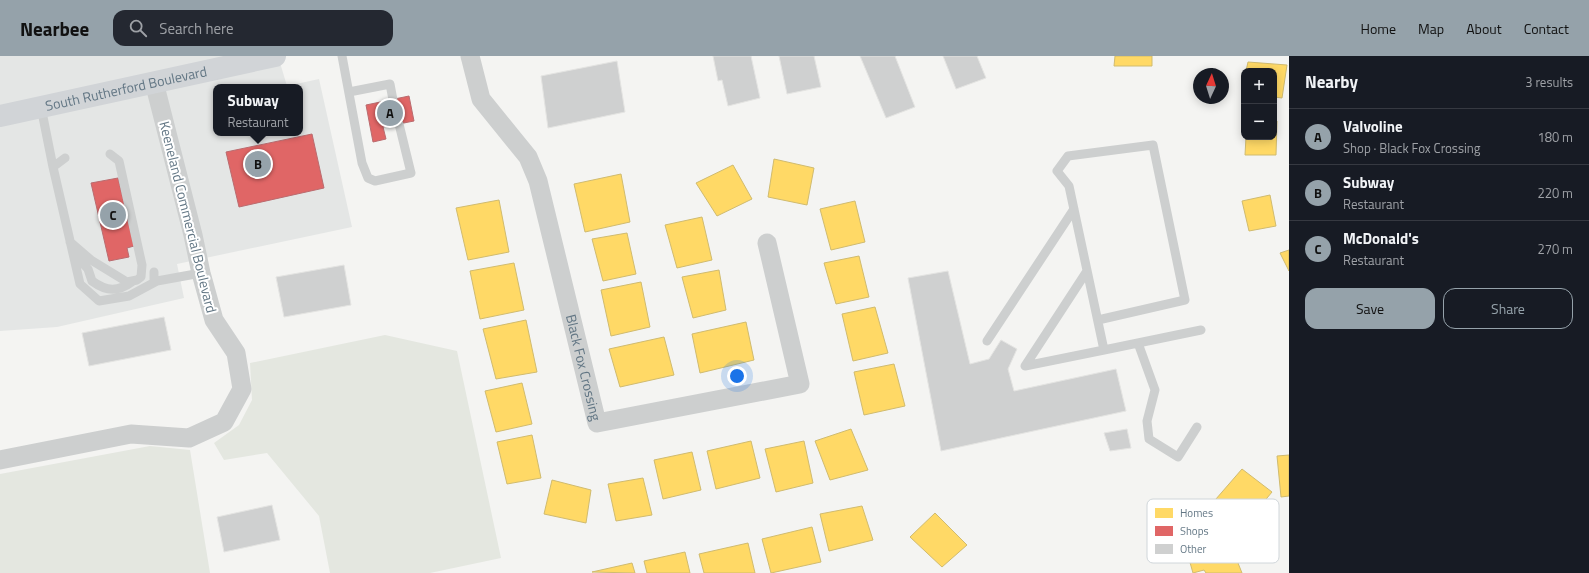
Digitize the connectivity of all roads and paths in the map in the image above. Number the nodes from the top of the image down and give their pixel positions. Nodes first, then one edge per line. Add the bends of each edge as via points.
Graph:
1 (275, 56) edge
2 (342, 56) edge
3 (470, 56) edge
4 (154, 82) junction
5 (349, 92) junction
6 (393, 100) dead end
7 (41, 107) junction
8 (0, 116) edge
9 (399, 124) dead end
10 (110, 154) dead end
11 (65, 158) dead end
12 (53, 167) junction
13 (1074, 208) junction
14 (768, 243) dead end
15 (71, 247) junction
16 (154, 272) dead end
17 (1087, 272) junction
18 (201, 273) junction
19 (133, 281) junction
20 (154, 282) junction
21 (1098, 320) junction
22 (1201, 330) dead end
23 (987, 342) dead end
24 (1138, 343) junction
25 (1104, 350) junction
26 (1197, 427) dead end
27 (0, 460) edge

1 - 4 highway, South Rutherford Boulevard
2 - 5 lane
3 - 14 street, Black Fox Crossing via 481,99 528,157 538,181 596,423 800,384
4 - 7 highway, South Rutherford Boulevard
4 - 18 street, Keeneland Commercial Boulevard
5 - 6 lane via 390,84
5 - 9 lane via 362,163 368,178 376,181 411,173
7 - 8 highway, South Rutherford Boulevard
7 - 12 lane
10 - 19 lane via 119,162 142,265 141,276
11 - 12 lane
12 - 15 lane
13 - 17 lane
13 - 21 lane via 1069,186 1057,171 1068,156 1153,145 1185,300
13 - 23 lane
15 - 19 lane via 127,282
15 - 19 lane via 88,269 92,282 100,288 116,290
15 - 20 lane via 80,284 99,301 129,296
16 - 20 lane
17 - 21 lane
17 - 25 lane via 1025,366
18 - 20 lane
18 - 27 street, Keeneland Commercial Boulevard via 214,320 236,353 242,389 224,422 189,438 131,434
21 - 25 lane
22 - 24 lane
24 - 25 lane
24 - 26 lane via 1155,390 1147,422 1149,440 1178,456

